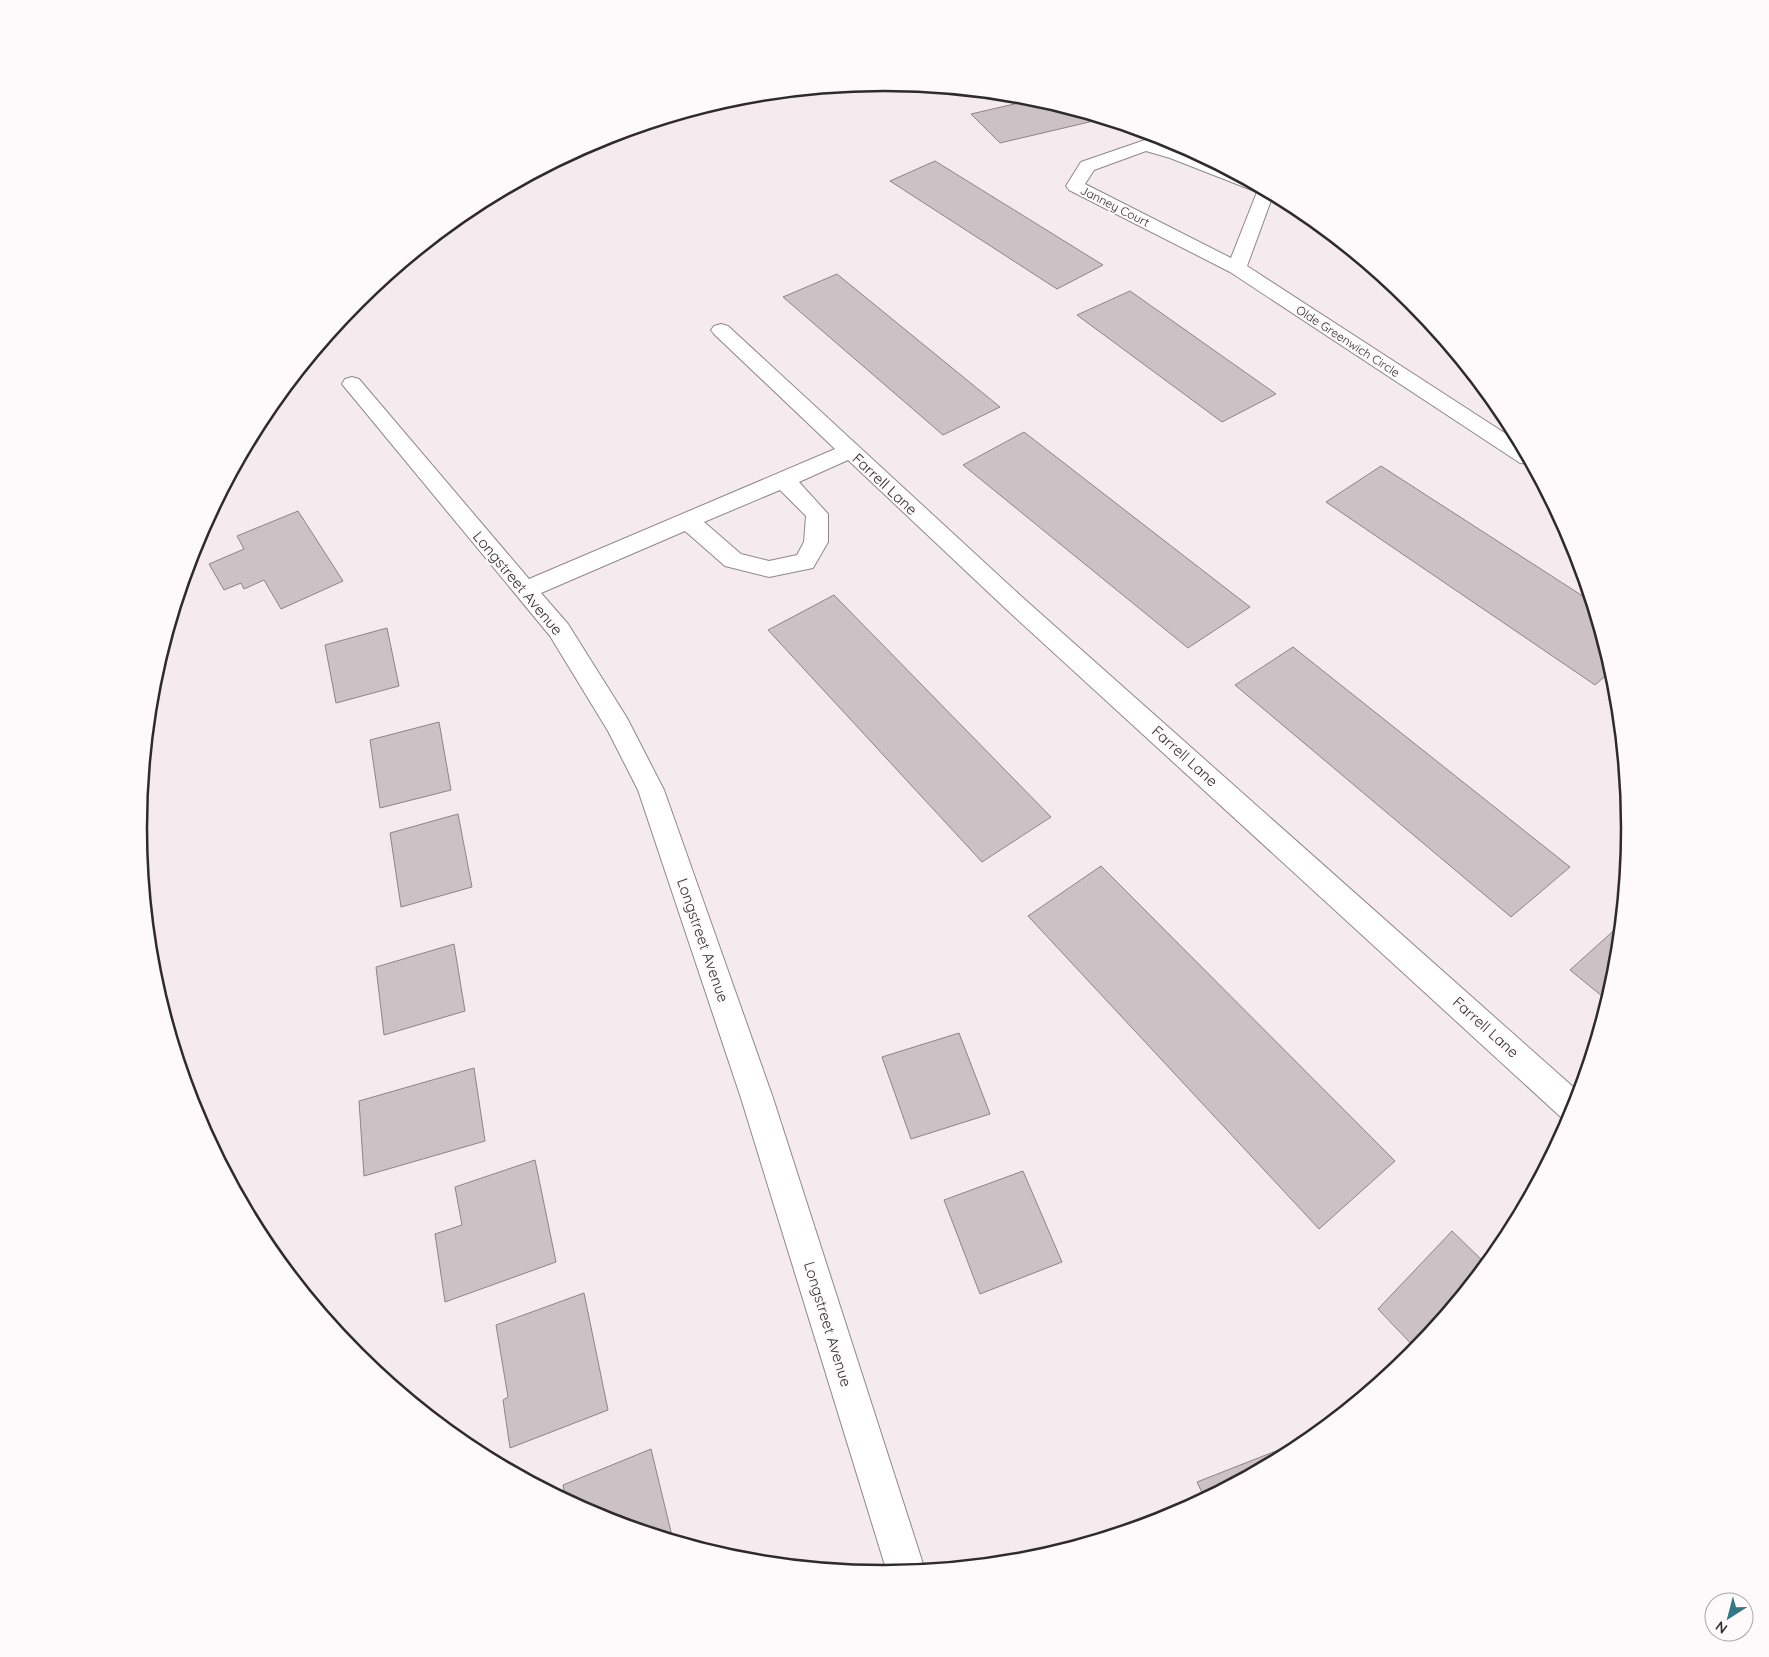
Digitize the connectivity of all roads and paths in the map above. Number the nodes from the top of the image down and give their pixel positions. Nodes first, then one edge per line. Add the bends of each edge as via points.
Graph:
1 (1219, 171) edge
2 (1263, 196) edge
3 (1237, 268) junction
4 (721, 330) dead end
5 (352, 384) dead end
6 (850, 451) junction
7 (1518, 451) edge
8 (783, 479) junction
9 (687, 520) junction
10 (525, 590) junction
11 (1569, 1103) edge
12 (904, 1565) edge

1 - 3 street, Janney Court via 1145,145 1087,166 1076,186
2 - 3 street
3 - 7 street, Olde Greenwich Circle
4 - 6 street
5 - 10 street, Longstreet Avenue
6 - 8 street, Farrell Lane
6 - 11 street, Farrell Lane via 1021,610
8 - 9 street, Farrell Lane
8 - 9 street via 817,514 816,542 805,562 768,569 734,560
9 - 10 street, Farrell Lane
10 - 12 street, Longstreet Avenue via 559,630 618,725 651,790 757,1098

